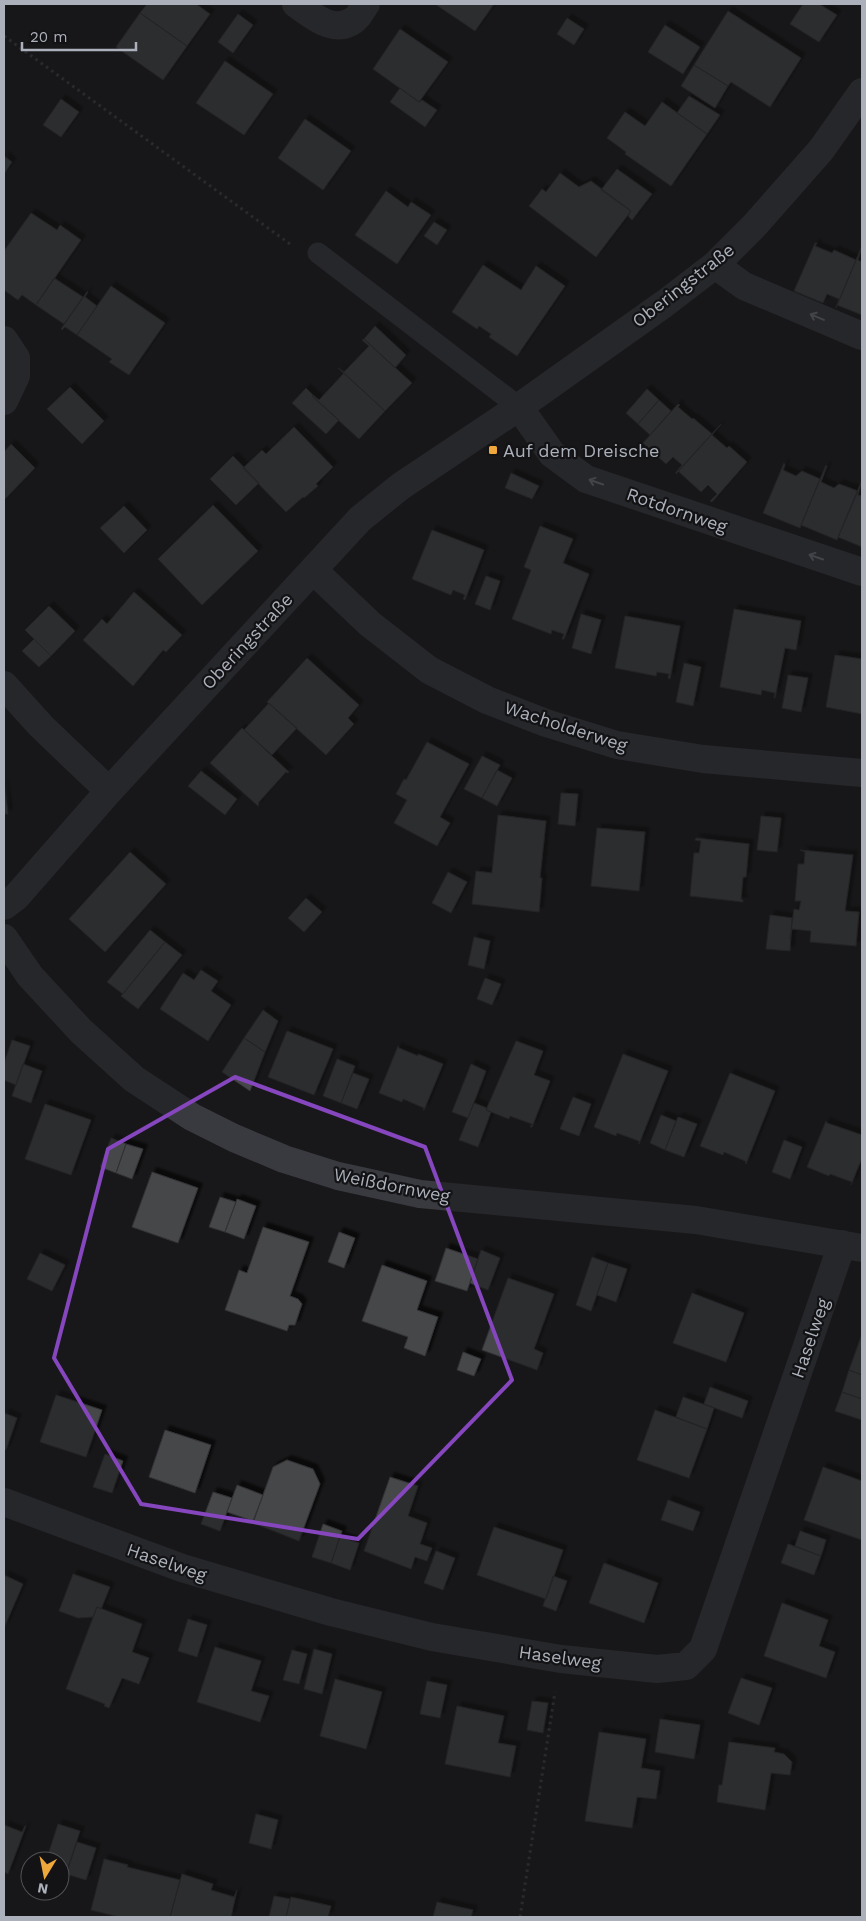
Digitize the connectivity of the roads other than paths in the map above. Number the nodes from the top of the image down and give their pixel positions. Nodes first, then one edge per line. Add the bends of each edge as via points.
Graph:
1 (296, 4) edge
2 (366, 4) edge
3 (861, 97) edge
4 (318, 253) road end
5 (715, 265) junction
6 (862, 336) edge
7 (4, 340) edge
8 (4, 401) edge
9 (519, 407) junction
10 (313, 570) junction
11 (862, 572) edge
12 (4, 685) edge
13 (862, 773) edge
14 (109, 791) junction
15 (4, 906) edge
16 (4, 938) edge
17 (852, 1246) edge
18 (4, 1502) edge

1 - 2 street via 323,23 340,26 354,20
3 - 5 street, Oberingstraße via 821,150
4 - 9 lane
6 -> 5 street via 744,286
5 - 9 street, Oberingstraße
7 - 8 street via 16,358 16,376
9 - 10 street, Oberingstraße via 401,486 360,519
11 -> 9 street, Rotdornweg via 586,479 552,454
10 - 13 street, Wacholderweg via 370,624 429,670 487,700 546,724 617,745 703,759
10 - 14 street, Oberingstraße
12 - 14 street
14 - 15 street, Oberingstraße via 16,897
16 - 17 street, Weißdornweg via 30,976 81,1031 134,1079 192,1117 284,1159 338,1176 420,1194 696,1220
17 - 18 street, Haselweg via 704,1649 686,1666 657,1670 560,1659 432,1637 331,1612 182,1568

